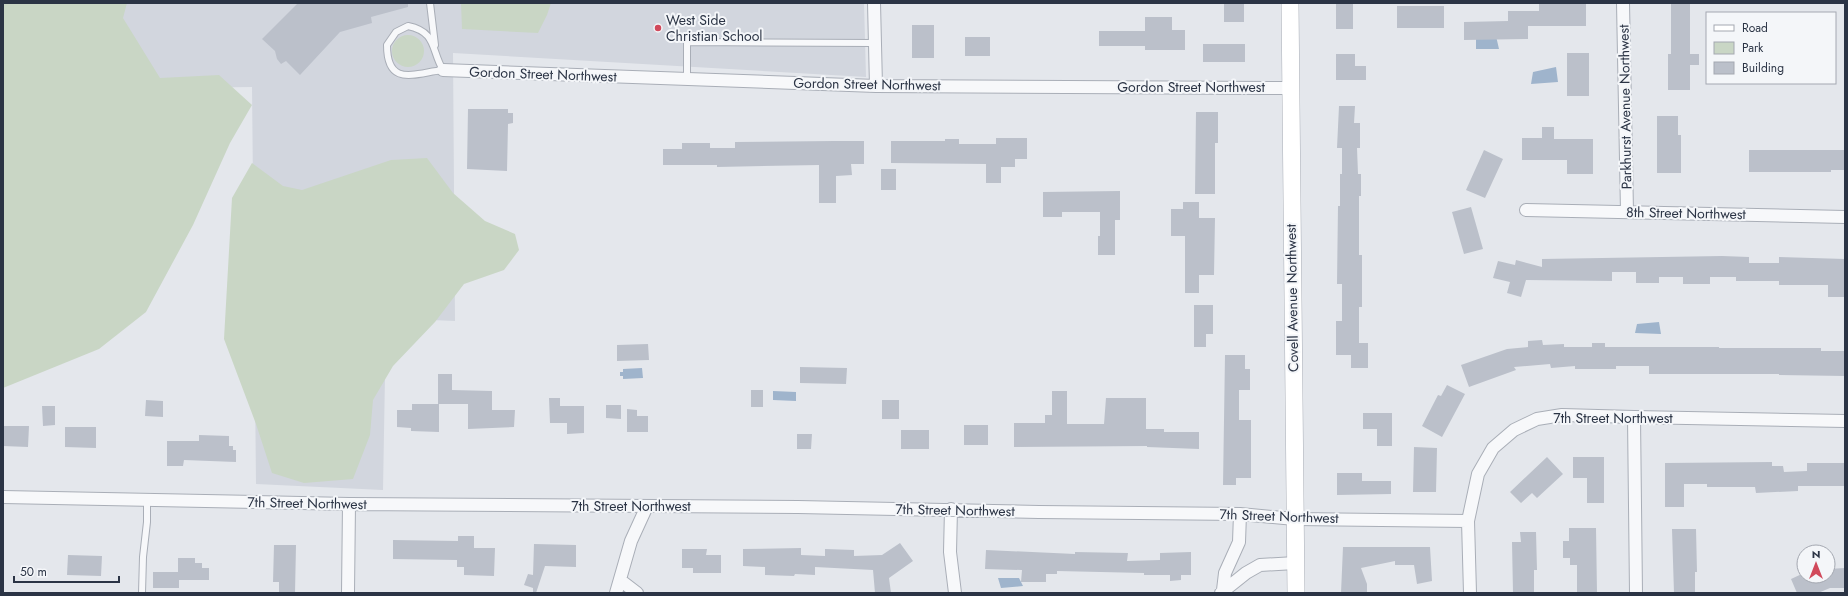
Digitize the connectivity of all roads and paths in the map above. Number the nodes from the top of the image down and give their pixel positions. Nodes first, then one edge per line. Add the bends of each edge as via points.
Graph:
1 (430, 3) edge
2 (874, 3) edge
3 (1290, 3) edge
4 (1623, 3) edge
5 (875, 43) junction
6 (435, 48) junction
7 (443, 70) junction
8 (687, 79) junction
9 (876, 86) junction
10 (1290, 88) junction
11 (1526, 210) dead end
12 (1627, 212) junction
13 (1845, 217) edge
14 (1634, 418) junction
15 (1845, 420) edge
16 (3, 497) edge
17 (147, 500) junction
18 (349, 504) junction
19 (647, 506) junction
20 (951, 509) junction
21 (1240, 514) junction
22 (1295, 518) junction
23 (1468, 521) junction
24 (1295, 563) junction
25 (620, 580) junction
26 (1222, 592) edge
27 (142, 593) edge
28 (348, 593) edge
29 (616, 593) edge
30 (637, 593) edge
31 (955, 593) edge
32 (1296, 593) edge
33 (1470, 593) edge
34 (1636, 593) edge

1 - 6 lane
2 - 5 street
3 - 10 street, Covell Avenue Northwest
4 - 12 street, Parkhurst Avenue Northwest
5 - 8 lane via 689,42
5 - 9 street
6 - 7 lane
6 - 7 lane via 428,34 408,26 396,32 387,45 389,61 401,75
7 - 8 street, Gordon Street Northwest
8 - 9 street, Gordon Street Northwest
9 - 10 street, Gordon Street Northwest
10 - 22 street, Covell Avenue Northwest
11 - 12 street, 8th Street Northwest
12 - 13 street, 8th Street Northwest
14 - 15 street, 7th Street Northwest
14 - 23 street, 7th Street Northwest via 1562,415 1537,419 1514,430 1493,448 1478,474
14 - 34 street
16 - 17 street, 7th Street Northwest
17 - 18 street, 7th Street Northwest
17 - 27 lane
18 - 19 street, 7th Street Northwest
18 - 28 street
19 - 20 street, 7th Street Northwest
19 - 25 street via 631,541
20 - 21 street, 7th Street Northwest
20 - 31 street via 950,552
21 - 22 street, 7th Street Northwest
21 - 26 street via 1239,542 1225,573
22 - 23 street, 7th Street Northwest
22 - 24 street, Covell Avenue Northwest
23 - 33 street
24 - 26 street via 1260,565
24 - 32 street, Covell Avenue Northwest
25 - 29 street
25 - 30 street

